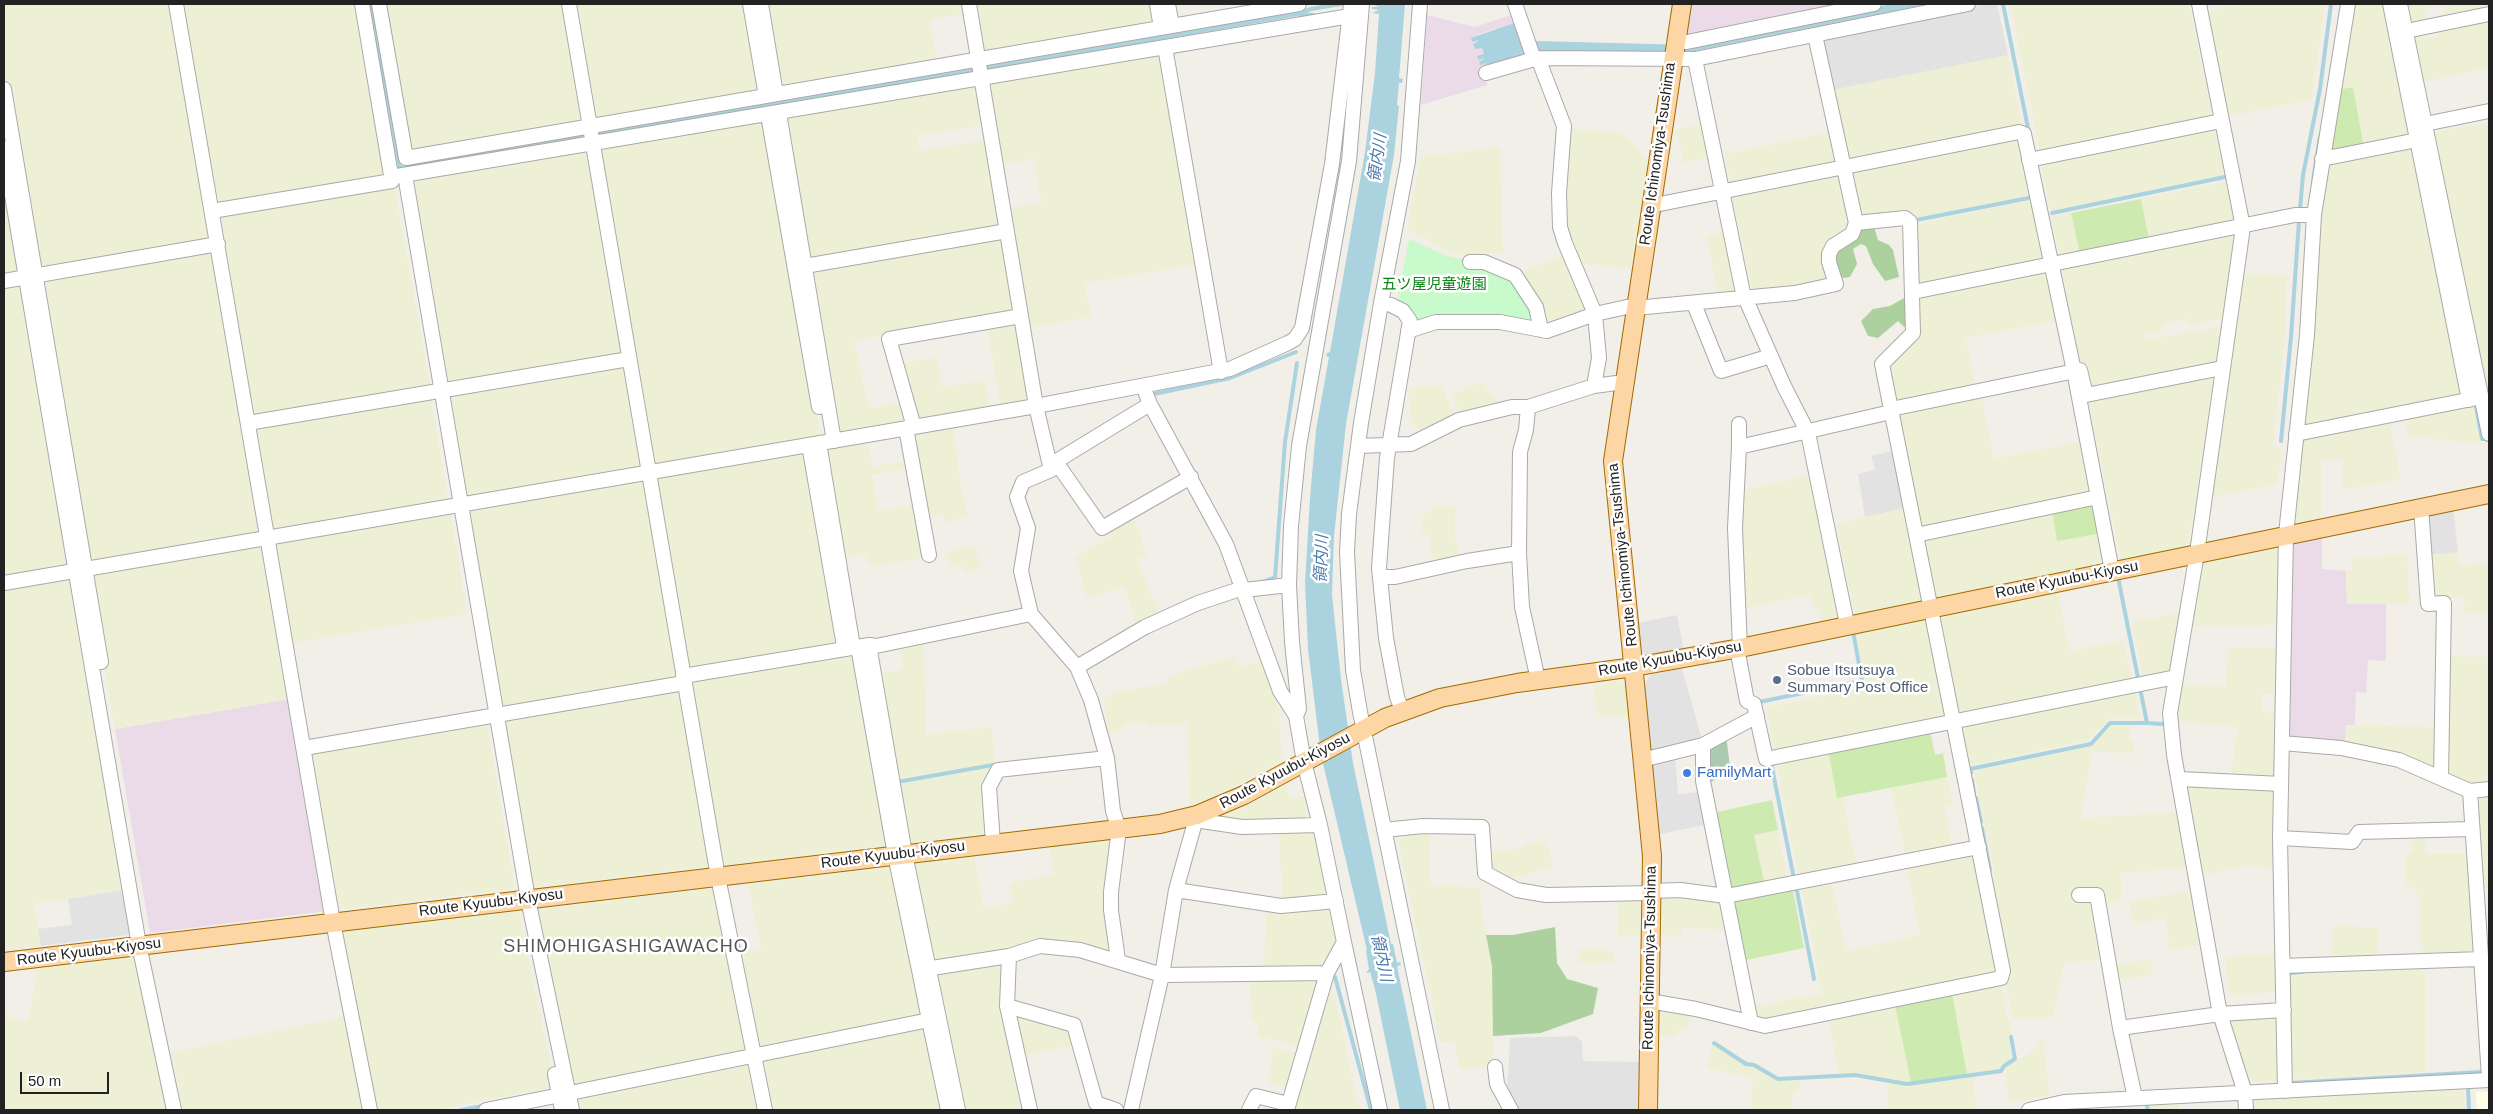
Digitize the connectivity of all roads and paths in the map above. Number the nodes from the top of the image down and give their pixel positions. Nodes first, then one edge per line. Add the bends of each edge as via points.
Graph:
1 (176, 4) edge
2 (362, 4) edge
3 (379, 4) edge
4 (569, 4) edge
5 (750, 4) edge
6 (760, 4) edge
7 (969, 4) edge
8 (1157, 4) edge
9 (1168, 4) edge
10 (1299, 4) edge
11 (1362, 4) edge
12 (1420, 4) edge
13 (1516, 4) edge
14 (1682, 4) edge
15 (1874, 4) edge
16 (1968, 4) edge
17 (2199, 4) edge
18 (2348, 4) edge
19 (2390, 4) edge
20 (2400, 4) edge
21 (1281, 5) edge
22 (1350, 10) edge
23 (2489, 14) edge
24 (1166, 27) junction
25 (2406, 31) junction
26 (1815, 35) junction
27 (1170, 47) junction
28 (1674, 50) junction
29 (1535, 57) junction
30 (1695, 59) junction
31 (978, 60) junction
32 (1486, 73) dead end
33 (982, 78) junction
34 (4, 89) edge
35 (771, 95) junction
36 (2489, 111) edge
37 (773, 114) junction
38 (2221, 121) junction
39 (589, 126) junction
40 (2423, 134) junction
41 (592, 145) junction
42 (4, 148) edge
43 (2322, 159) junction
44 (2029, 160) junction
45 (1844, 167) junction
46 (398, 176) junction
47 (1721, 192) junction
48 (1650, 206) junction
49 (212, 211) junction
50 (2314, 215) junction
51 (1856, 223) junction
52 (2243, 227) junction
53 (1007, 231) junction
54 (218, 244) junction
55 (1470, 262) dead end
56 (2051, 265) junction
57 (805, 266) junction
58 (31, 277) junction
59 (4, 281) edge
60 (1913, 292) junction
61 (1744, 297) junction
62 (1381, 303) junction
63 (1694, 304) junction
64 (1636, 306) junction
65 (1595, 314) junction
66 (1021, 316) junction
67 (1541, 330) junction
68 (1408, 331) junction
69 (1771, 356) junction
70 (630, 359) junction
71 (2222, 368) junction
72 (1225, 371) junction
73 (2074, 371) junction
74 (1624, 382) junction
75 (1143, 386) junction
76 (1594, 386) junction
77 (438, 391) junction
78 (2480, 397) edge
79 (1150, 404) junction
80 (1036, 406) junction
81 (1528, 407) junction
82 (1891, 410) junction
83 (248, 423) junction
84 (1739, 424) dead end
85 (910, 428) junction
86 (1808, 433) junction
87 (2296, 434) junction
88 (2489, 434) edge
89 (822, 443) junction
90 (1358, 446) junction
91 (1389, 446) junction
92 (1739, 447) junction
93 (1053, 464) junction
94 (649, 473) junction
95 (1191, 477) junction
96 (2489, 494) edge
97 (2098, 497) junction
98 (457, 505) junction
99 (2421, 507) junction
100 (2286, 534) junction
101 (1916, 535) junction
102 (268, 537) junction
103 (1519, 553) junction
104 (2197, 554) junction
105 (929, 555) dead end
106 (80, 570) junction
107 (2112, 571) junction
108 (1380, 577) junction
109 (4, 583) edge
110 (1289, 585) junction
111 (1244, 589) junction
112 (1930, 608) junction
113 (1031, 614) junction
114 (1847, 624) junction
115 (856, 647) junction
116 (1738, 648) junction
117 (1076, 667) junction
118 (1634, 667) junction
119 (2176, 677) junction
120 (684, 680) junction
121 (1538, 680) junction
122 (1402, 710) junction
123 (493, 716) junction
124 (1296, 716) junction
125 (1757, 716) junction
126 (1953, 721) junction
127 (1362, 731) junction
128 (2282, 743) junction
129 (1702, 745) junction
130 (304, 748) junction
131 (1107, 758) junction
132 (1307, 760) junction
133 (1642, 760) junction
134 (2441, 778) junction
135 (2180, 779) junction
136 (2281, 784) junction
137 (2489, 789) edge
138 (2470, 791) junction
139 (1196, 818) junction
140 (1320, 825) junction
141 (1119, 829) junction
142 (2472, 829) junction
143 (1384, 830) junction
144 (2280, 838) junction
145 (993, 844) junction
146 (1978, 847) junction
147 (900, 855) junction
148 (718, 876) junction
149 (1176, 890) junction
150 (1651, 892) junction
151 (2078, 895) dead end
152 (1726, 896) junction
153 (524, 899) junction
154 (1336, 901) junction
155 (333, 922) junction
156 (1344, 942) junction
157 (144, 944) junction
158 (1009, 956) junction
159 (2481, 959) junction
160 (1118, 960) junction
161 (4, 962) edge
162 (2283, 966) junction
163 (924, 969) junction
164 (1327, 974) junction
165 (1162, 975) junction
166 (1649, 1001) junction
167 (1007, 1006) junction
168 (2284, 1010) junction
169 (2220, 1014) junction
170 (929, 1020) junction
171 (1751, 1023) junction
172 (2120, 1028) junction
173 (754, 1055) junction
174 (1495, 1067) dead end
175 (2489, 1079) edge
176 (2285, 1090) junction
177 (2245, 1092) junction
178 (564, 1094) junction
179 (2135, 1098) junction
180 (1288, 1107) edge
181 (174, 1110) edge
182 (370, 1110) edge
183 (486, 1110) edge
184 (562, 1110) edge
185 (572, 1110) edge
186 (765, 1110) edge
187 (948, 1110) edge
188 (958, 1110) edge
189 (1030, 1110) edge
190 (1116, 1110) edge
191 (1131, 1110) edge
192 (1249, 1110) edge
193 (1380, 1110) edge
194 (1442, 1110) edge
195 (1511, 1110) edge
196 (1648, 1110) edge
197 (2028, 1110) edge
198 (2246, 1110) edge

1 - 49 street
2 - 46 street
3 - 39 street via 406,158
4 - 39 street
5 - 35 street
6 - 35 street
7 - 31 street
8 - 24 street
9 - 24 street
10 - 21 street
11 - 110 street via 1348,161 1299,446
12 - 62 street via 1408,161
13 - 29 street
14 - 28 main road, Route Ichinomiya-Tsushima
15 - 28 street via 1688,42
16 - 26 street
17 - 38 street
18 - 43 street
19 - 40 street
20 - 25 street
21 - 24 street
22 - 27 street
22 - 72 street via 1332,164 1302,328 1288,343
23 - 25 street
24 - 31 street
25 - 40 street
26 - 30 street
26 - 45 street
27 - 33 street
27 - 72 street
28 - 29 street
28 - 30 street
28 - 48 main road, Route Ichinomiya-Tsushima
29 - 32 street
29 - 65 street via 1564,126 1560,227
30 - 47 street
31 - 33 street
31 - 35 street
33 - 37 street
33 - 53 street
34 - 58 street
35 - 39 street
36 - 40 street
37 - 41 street
37 - 57 street
37 - 89 street
38 - 44 street
38 - 52 street
39 - 41 street
40 - 43 street
40 - 78 street
41 - 46 street
41 - 70 street
42 - 58 street
43 - 50 street
44 - 45 street via 2024,134 2019,132
44 - 56 street
45 - 47 street
45 - 51 street
46 - 49 street via 392,180
46 - 77 street
47 - 48 street
47 - 61 street
48 - 64 main road, Route Ichinomiya-Tsushima
49 - 54 street
50 - 52 street via 2295,215
50 - 87 street via 2307,335
51 - 60 street via 1905,218 1910,222
51 - 61 street via 1852,234 1833,246 1829,254 1836,284 1795,293
52 - 56 street
52 - 71 street
53 - 57 street
53 - 66 street
54 - 58 street
54 - 83 street
55 - 67 street via 1484,262 1515,275 1536,307
56 - 60 street
56 - 73 street
57 - 89 street
58 - 59 street
58 - 106 street
60 - 82 street via 1913,333 1882,364
61 - 63 street
61 - 69 street
62 - 68 street via 1402,311 1410,321
62 - 90 street
63 - 64 street
63 - 69 street via 1721,372
64 - 65 street
64 - 74 main road, Route Ichinomiya-Tsushima
65 - 67 street via 1547,331
65 - 76 street via 1599,358
66 - 80 street
66 - 85 street via 889,339
67 - 68 street via 1500,322 1436,322
68 - 91 street
69 - 86 street
70 - 77 street
70 - 94 street
71 - 73 street via 2086,395 2080,370
71 - 104 street
72 - 75 street
73 - 82 street
73 - 97 street
74 - 76 street
74 - 118 main road, Route Ichinomiya-Tsushima via 1613,461
75 - 79 street
75 - 80 street
76 - 81 street
77 - 83 street
77 - 98 street
78 - 87 street
78 - 88 street
79 - 93 street
79 - 95 street
80 - 85 street
80 - 93 street
81 - 91 street via 1512,406 1475,416 1411,444
81 - 103 street via 1520,452
82 - 86 street
82 - 101 street
83 - 102 street
84 - 92 street
85 - 89 street
85 - 105 street
86 - 92 street
86 - 114 street
87 - 100 street
89 - 94 street
89 - 115 street
90 - 91 street
90 - 127 street via 1349,514 1348,561 1353,670
91 - 108 street via 1380,538
92 - 116 street via 1735,528
93 - 95 street via 1102,528
93 - 113 street via 1051,470 1022,482 1017,497 1028,528 1021,571
94 - 98 street
94 - 120 street
95 - 111 street via 1226,544
96 - 99 main road, Route Kyuubu-Kiyosu
97 - 101 street
97 - 107 street
98 - 102 street
98 - 123 street
99 - 100 main road, Route Kyuubu-Kiyosu
99 - 134 street via 2428,604 2444,603
100 - 104 main road, Route Kyuubu-Kiyosu
100 - 128 street
101 - 112 street
102 - 106 street
102 - 130 street
103 - 108 street via 1396,577
103 - 121 street via 1522,607
104 - 107 main road, Route Kyuubu-Kiyosu
104 - 119 street
106 - 109 street
106 - 157 street
107 - 112 main road, Route Kyuubu-Kiyosu
108 - 122 street via 1386,638
110 - 111 street
110 - 124 street via 1299,709
111 - 117 street via 1198,603 1144,628
111 - 124 street via 1280,691
112 - 114 main road, Route Kyuubu-Kiyosu
112 - 126 street
113 - 115 street via 876,646
113 - 117 street
114 - 116 main road, Route Kyuubu-Kiyosu
115 - 120 street
115 - 147 street
116 - 118 main road, Route Kyuubu-Kiyosu
116 - 125 street via 1747,701 1754,704
117 - 131 street via 1090,700
118 - 121 main road, Route Kyuubu-Kiyosu
118 - 133 main road, Route Ichinomiya-Tsushima
119 - 126 street
119 - 135 street via 2170,713
120 - 123 street
120 - 148 street
121 - 122 main road, Route Kyuubu-Kiyosu via 1476,690
122 - 127 main road, Route Kyuubu-Kiyosu
123 - 130 street
123 - 153 street
124 - 132 street
125 - 126 street via 1766,759
125 - 129 street
126 - 146 street
127 - 132 main road, Route Kyuubu-Kiyosu
127 - 143 street
128 - 134 street via 2341,748 2399,760
128 - 136 street
129 - 133 street
129 - 152 street via 1703,781
130 - 155 street
131 - 141 street via 1113,811
131 - 145 street via 998,770 989,787
132 - 139 main road, Route Kyuubu-Kiyosu via 1244,796
132 - 140 street
133 - 150 main road, Route Ichinomiya-Tsushima via 1652,856
134 - 138 street
135 - 136 street
135 - 169 street
136 - 144 street
137 - 138 street
138 - 142 street
139 - 140 street via 1242,827
139 - 141 main road, Route Kyuubu-Kiyosu
139 - 149 street
140 - 154 street
141 - 145 main road, Route Kyuubu-Kiyosu
141 - 160 street via 1111,901
142 - 144 street via 2359,832 2352,842
142 - 159 street
143 - 150 street via 1423,826 1482,827 1485,873 1517,890 1546,895
143 - 194 street
144 - 162 street
145 - 147 main road, Route Kyuubu-Kiyosu
146 - 152 street
146 - 171 street via 2003,970 2001,978 1765,1026
147 - 148 main road, Route Kyuubu-Kiyosu
147 - 163 street
148 - 153 main road, Route Kyuubu-Kiyosu
148 - 173 street
149 - 154 street via 1281,906
149 - 165 street
150 - 152 street via 1680,890
150 - 166 main road, Route Ichinomiya-Tsushima
151 - 172 street via 2096,895
152 - 171 street
153 - 155 main road, Route Kyuubu-Kiyosu
153 - 178 street
154 - 156 street
155 - 157 main road, Route Kyuubu-Kiyosu
155 - 182 street
156 - 164 street
156 - 193 street
157 - 161 main road, Route Kyuubu-Kiyosu
157 - 181 street
158 - 160 street via 1040,946 1080,950
158 - 163 street
158 - 167 street
159 - 162 street
159 - 175 street
160 - 165 street
162 - 168 street
163 - 170 street
163 - 188 street
164 - 165 street
164 - 180 street
165 - 191 street
166 - 171 street
166 - 196 main road, Route Ichinomiya-Tsushima
167 - 189 street
167 - 190 street via 1074,1025 1096,1103
168 - 169 street
168 - 176 street
169 - 172 street
169 - 177 street
170 - 173 street
170 - 187 street
172 - 179 street
173 - 178 street
173 - 186 street
174 - 195 street via 1497,1084
175 - 176 street
176 - 177 street
177 - 179 street
177 - 198 street
178 - 183 street
178 - 184 street
178 - 185 street
179 - 197 street via 2064,1102
180 - 192 street via 1256,1096

